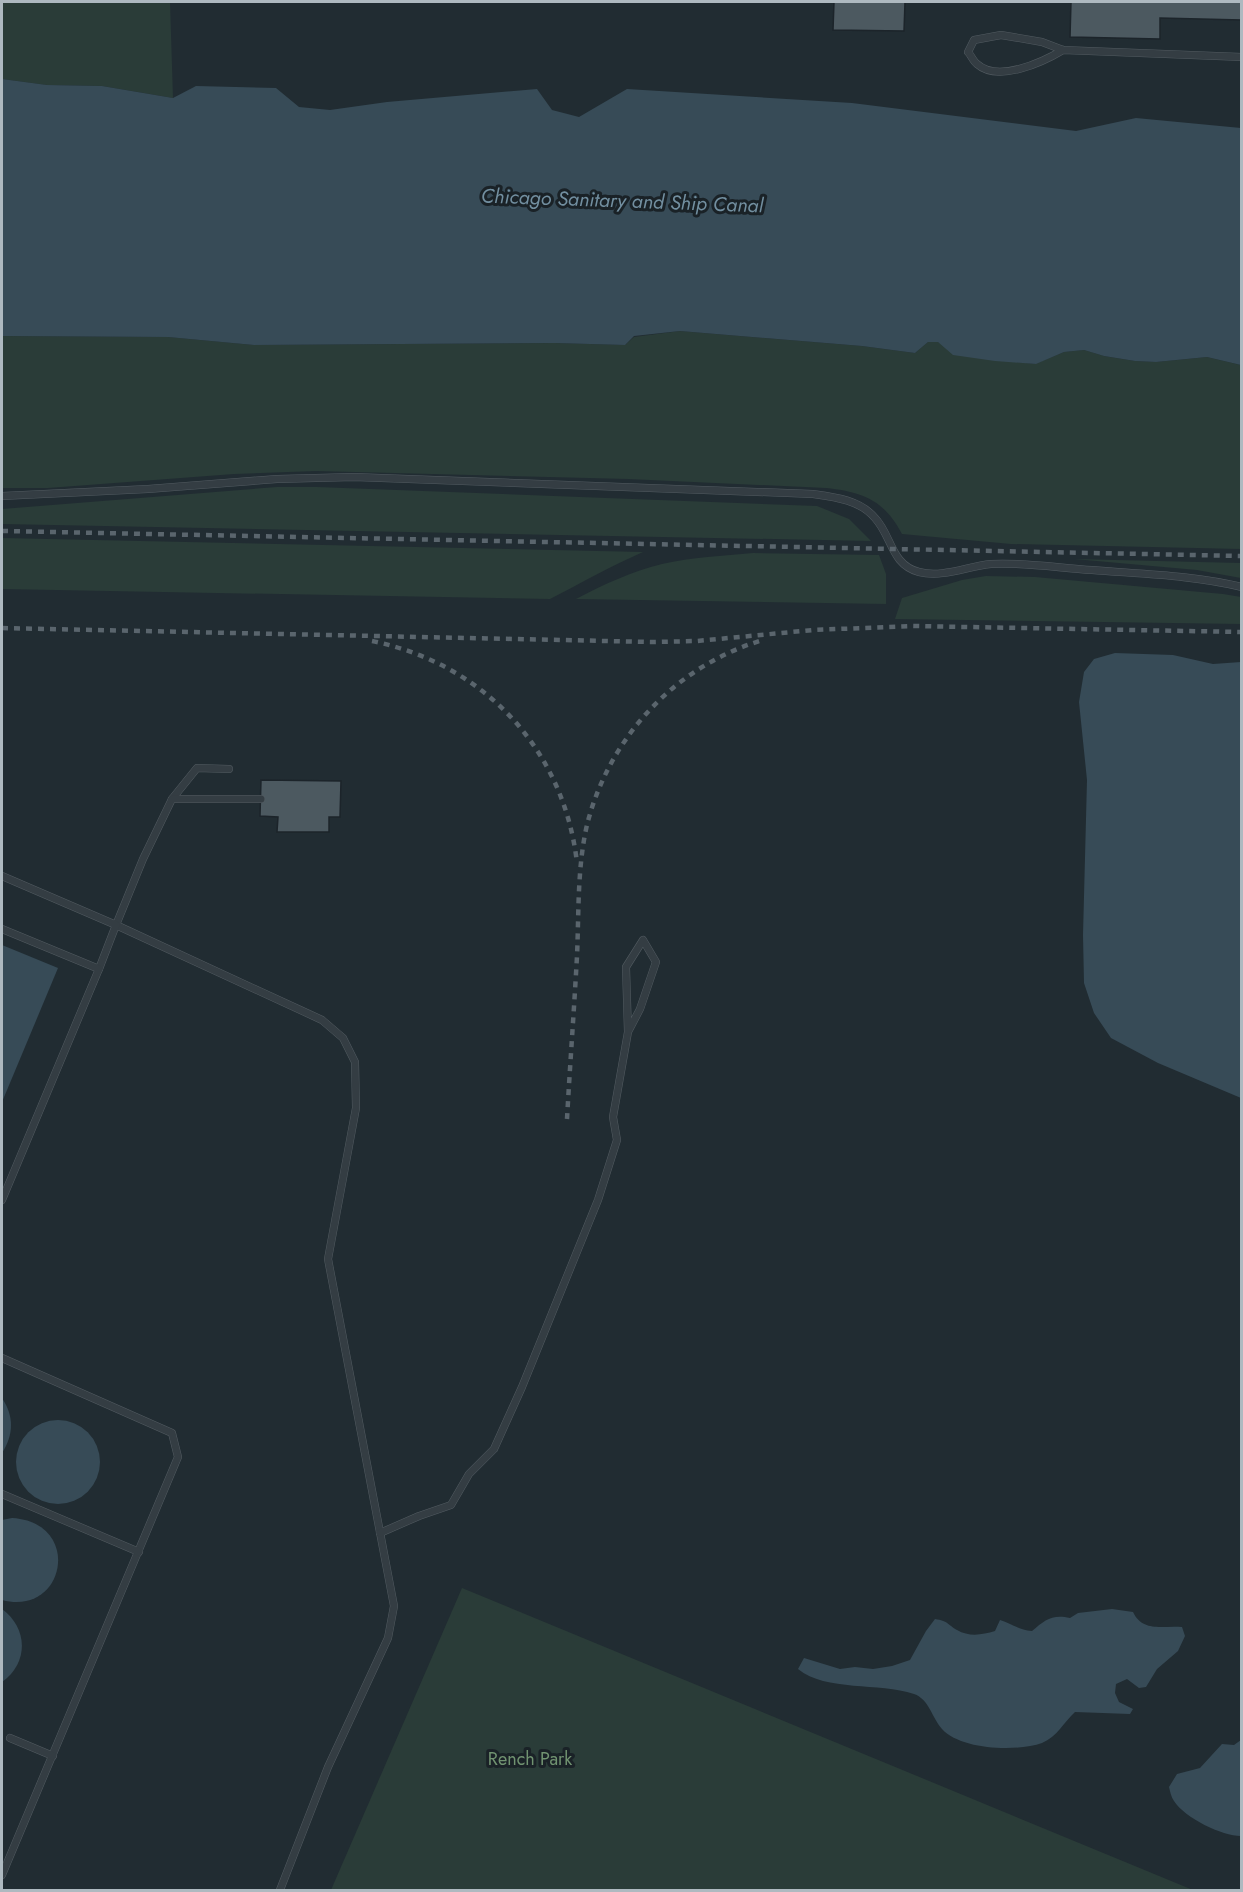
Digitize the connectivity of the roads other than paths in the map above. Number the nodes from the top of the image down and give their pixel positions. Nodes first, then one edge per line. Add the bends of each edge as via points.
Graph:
1 (1063, 50) junction
2 (1242, 57) edge
3 (2, 496) edge
4 (1242, 587) edge
5 (229, 769) dead end
6 (172, 799) junction
7 (261, 800) dead end
8 (2, 876) edge
9 (116, 925) junction
10 (2, 928) edge
11 (99, 969) junction
12 (628, 1032) junction
13 (2, 1200) edge
14 (2, 1358) edge
15 (2, 1494) edge
16 (380, 1533) junction
17 (139, 1552) junction
18 (10, 1738) dead end
19 (53, 1756) junction
20 (2, 1875) edge
21 (280, 1890) edge

1 - 1 lane via 1001,35 974,40 968,52 977,64 992,70 1010,70 1043,62
1 - 2 lane
3 - 4 lane via 277,478 354,477 813,494 842,498 861,506 875,517 888,536 898,561 918,572 939,573 991,564 1189,578
5 - 6 lane via 197,768
6 - 7 lane
6 - 9 lane
8 - 9 lane
9 - 11 lane
9 - 16 lane via 322,1020 343,1038 356,1062 356,1108 328,1259
10 - 11 lane
11 - 13 lane
12 - 12 lane via 656,962 643,940 626,967
12 - 16 lane via 614,1117 617,1140 598,1200 494,1449 469,1474 451,1505
14 - 17 lane via 172,1433 178,1457
15 - 17 lane
16 - 21 lane via 394,1606 388,1638 328,1767
17 - 19 lane
18 - 19 lane
19 - 20 lane

